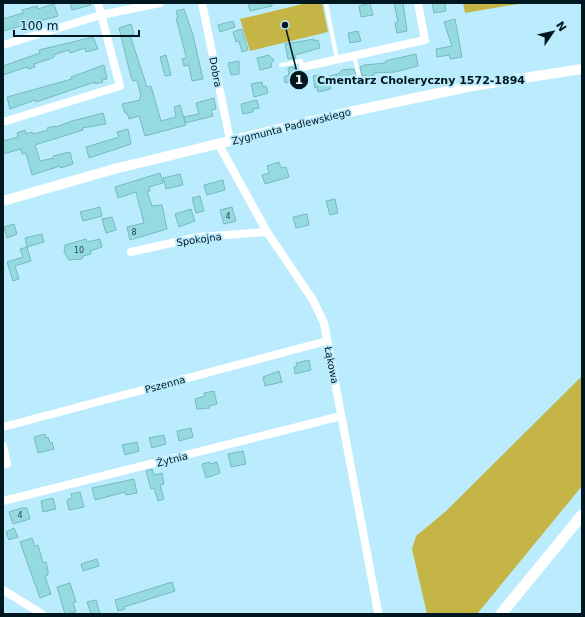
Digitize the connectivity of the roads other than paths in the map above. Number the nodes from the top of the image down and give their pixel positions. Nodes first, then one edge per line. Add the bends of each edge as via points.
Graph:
1 (98, 3) edge
2 (160, 3) edge
3 (202, 3) edge
4 (326, 3) edge
5 (418, 3) edge
6 (101, 15) junction
7 (3, 45) edge
8 (354, 56) junction
9 (337, 60) junction
10 (281, 65) dead end
11 (303, 67) joint
12 (582, 69) edge
13 (359, 76) dead end
14 (3, 122) edge
15 (230, 140) junction
16 (218, 144) junction
17 (3, 201) edge
18 (267, 232) junction
19 (131, 252) dead end
20 (327, 341) junction
21 (341, 416) junction
22 (3, 427) edge
23 (3, 446) edge
24 (7, 464) dead end
25 (3, 501) edge
26 (582, 515) edge
27 (3, 590) edge
28 (378, 612) dead end
29 (42, 614) edge
30 (501, 614) edge

1 - 6 street
2 - 6 street
3 - 15 street, Dobra
4 - 9 lane
5 - 8 street via 425,40
6 - 7 street
6 - 14 street via 120,86
8 - 9 street
8 - 13 lane
9 - 11 street
10 - 11 lane via 301,61
12 - 15 street, Zygmunta Padlewskiego via 472,86
15 - 16 street, Zygmunta Padlewskiego
16 - 17 street, Zygmunta Padlewskiego via 114,169
16 - 18 street, Łąkowa
18 - 19 street, Spokojna via 198,237
18 - 20 street, Łąkowa via 313,300 324,324
20 - 21 street, Łąkowa
20 - 22 street, Pszenna
21 - 25 street, Żytnia
21 - 28 street, Łąkowa
23 - 24 street
26 - 30 main road
27 - 29 street

